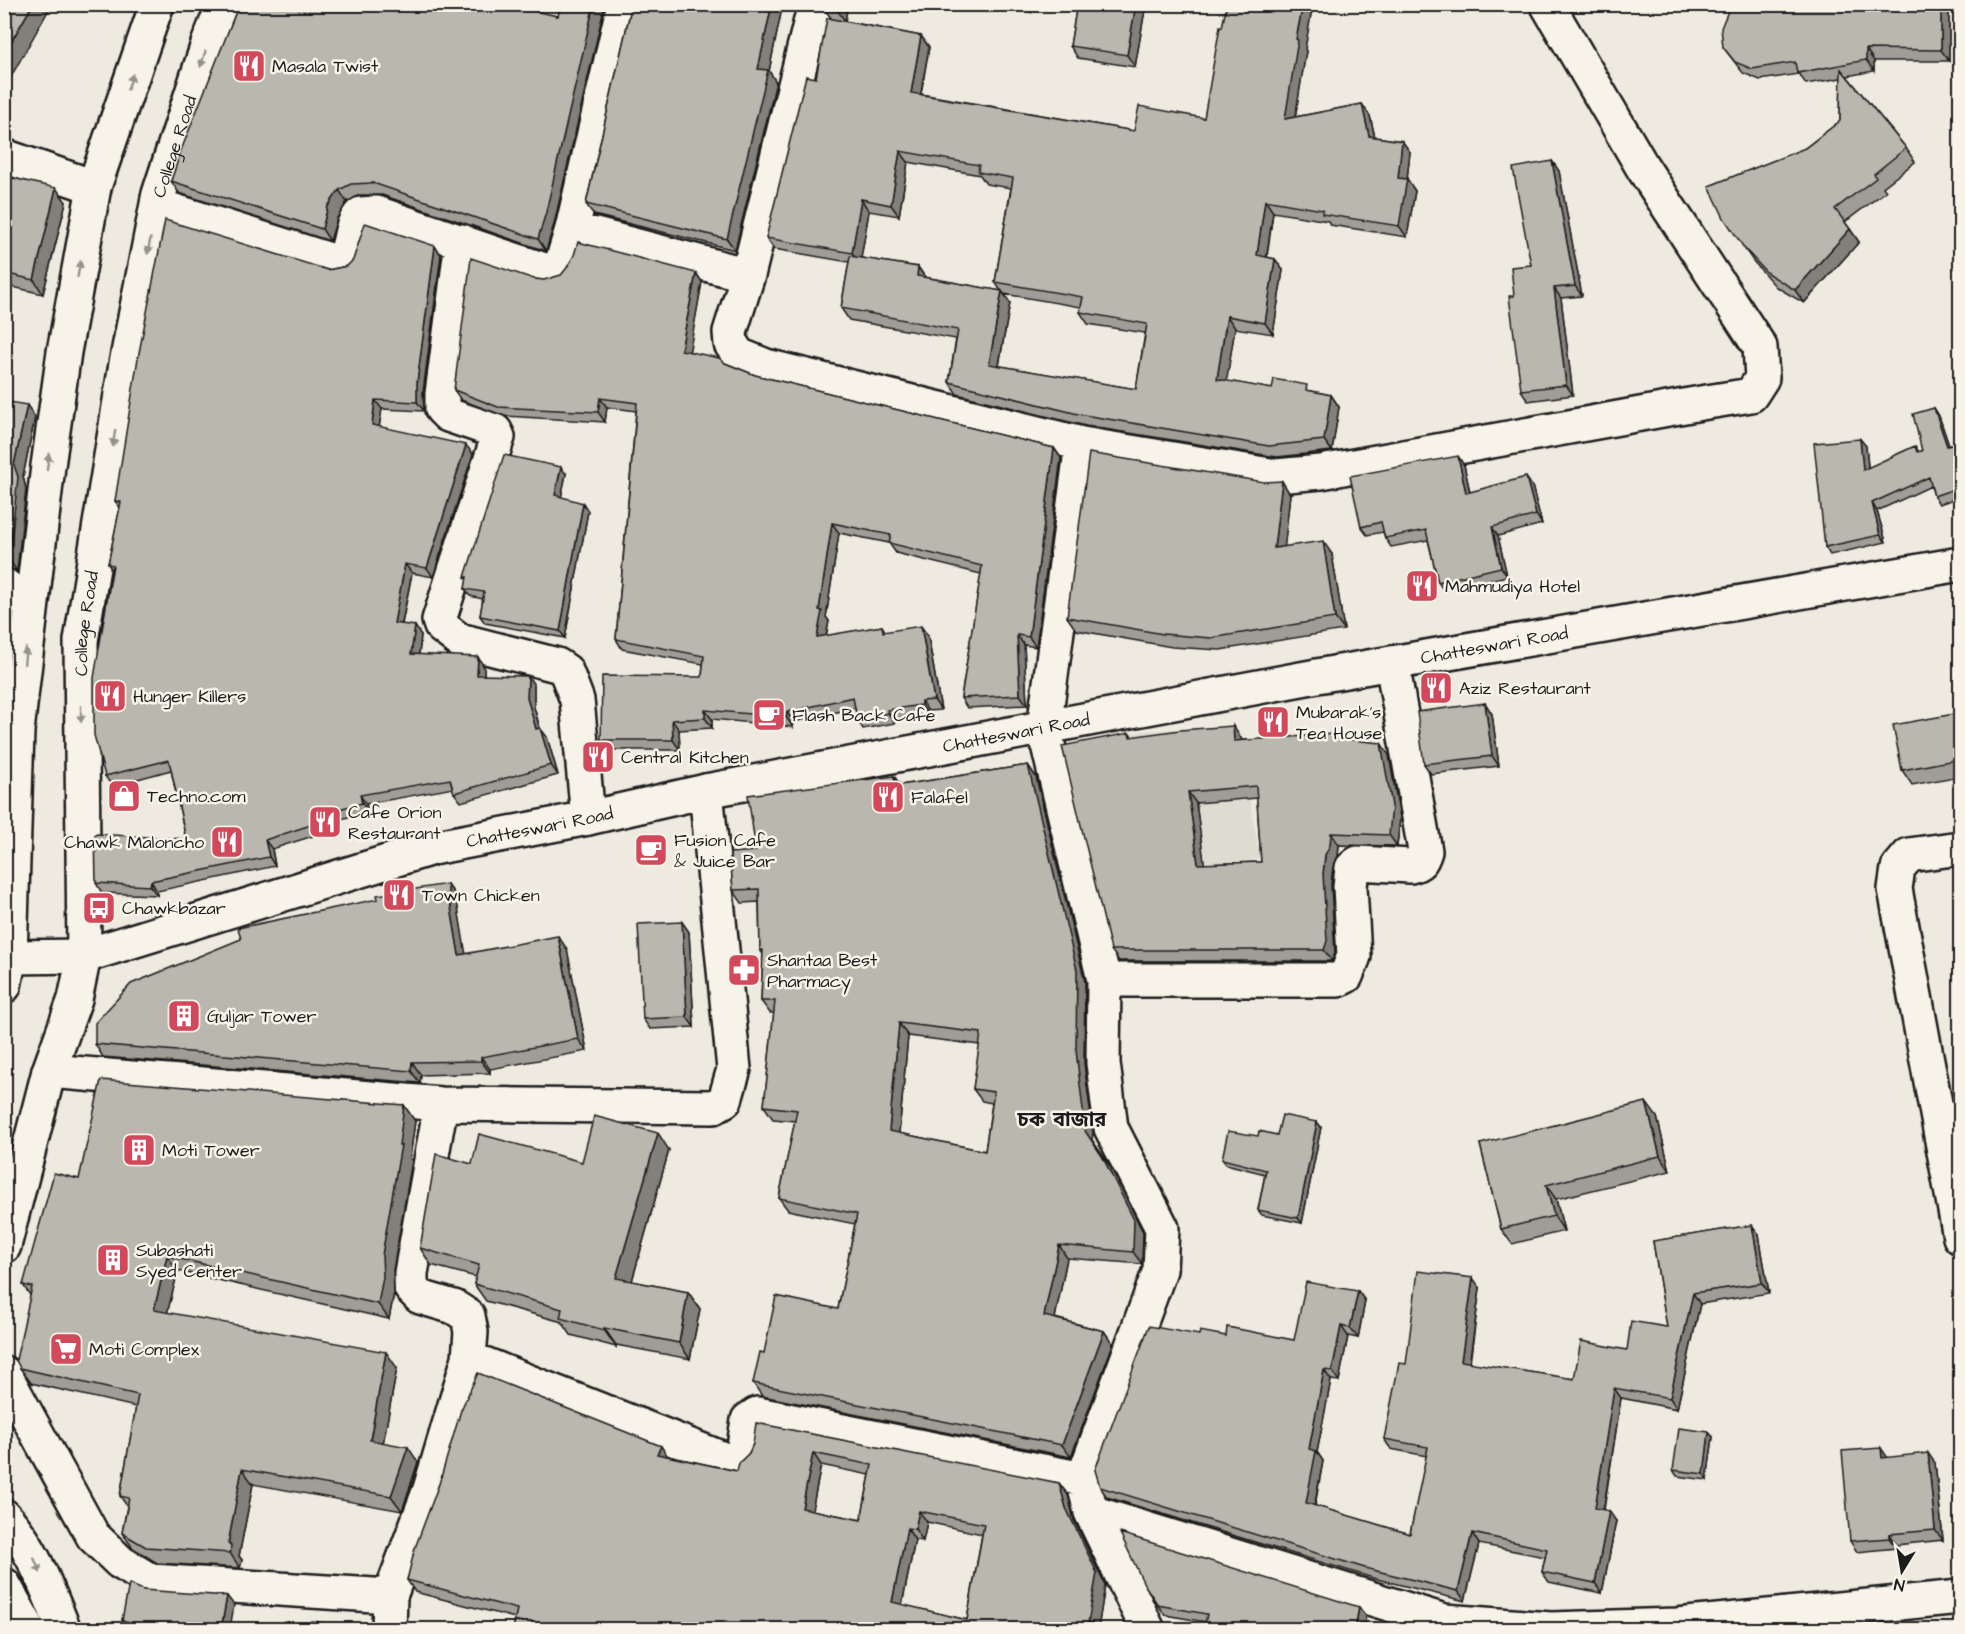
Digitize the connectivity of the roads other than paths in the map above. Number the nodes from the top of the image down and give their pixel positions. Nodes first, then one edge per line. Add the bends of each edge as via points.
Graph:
1 (157, 4) edge
2 (224, 4) edge
3 (624, 4) edge
4 (815, 4) edge
5 (1547, 4) edge
6 (4, 156) edge
7 (94, 187) junction
8 (158, 199) junction
9 (572, 230) junction
10 (462, 241) junction
11 (748, 275) junction
12 (1082, 444) junction
13 (1960, 564) edge
14 (4, 585) edge
15 (31, 605) junction
16 (1392, 663) junction
17 (1044, 728) junction
18 (706, 791) junction
19 (588, 818) junction
20 (1960, 848) edge
21 (84, 956) junction
22 (7, 971) edge
23 (1104, 980) junction
24 (49, 1071) junction
25 (441, 1104) junction
26 (1960, 1237) edge
27 (4, 1246) edge
28 (469, 1358) junction
29 (4, 1373) edge
30 (1083, 1479) junction
31 (1091, 1512) junction
32 (4, 1516) edge
33 (4, 1585) edge
34 (390, 1596) junction
35 (1960, 1597) edge
36 (29, 1629) edge
37 (64, 1629) edge
38 (389, 1629) edge
39 (1148, 1629) edge

7 -> 1 street
2 -> 8 street, College Road
3 - 9 street
4 - 11 street
5 - 12 street via 1643,168 1760,347 1761,378 1751,395 1321,472 1276,476
6 - 7 street
15 -> 7 street via 64,352
8 - 10 street via 162,207 333,261 343,260 349,250 354,220 361,214 376,213
8 -> 21 street, College Road via 126,364 81,641
9 - 10 street via 557,269 547,271
9 - 11 street
10 - 19 street via 442,409 448,415 495,431 498,437 439,620 459,640 557,665 567,671 577,700
11 - 12 street via 730,332 730,344 739,355 766,366
12 - 17 street
13 - 16 street, Chatteswari Road
14 - 15 street
22 -> 15 street via 17,731
16 - 17 street, Chatteswari Road
16 - 23 street via 1425,851 1422,860 1410,866 1358,862 1352,868 1354,956 1346,976 1338,980
17 - 18 street, Chatteswari Road
17 - 23 street
18 - 19 street, Chatteswari Road
18 - 25 street via 734,1069 725,1100 713,1107 692,1108
19 - 21 street, Chatteswari Road via 432,848
20 - 26 street via 1909,855 1898,867 1895,890
21 - 22 street, Chatteswari Road
21 - 24 street, College Road via 75,999
23 - 30 street via 1103,1062 1111,1128 1161,1228 1160,1270
24 - 25 street
24 - 27 street, College Road
25 - 28 street via 411,1288 420,1297 454,1307 468,1316
28 - 30 street via 726,1460 737,1460 743,1453 748,1420 757,1414
28 - 34 street via 430,1489
29 - 34 street via 93,1536 120,1562 151,1581
30 - 31 street
31 - 35 street via 1444,1621 1551,1629 1677,1625
31 - 39 street
32 -> 37 street via 32,1554
33 - 36 street
34 - 38 street

